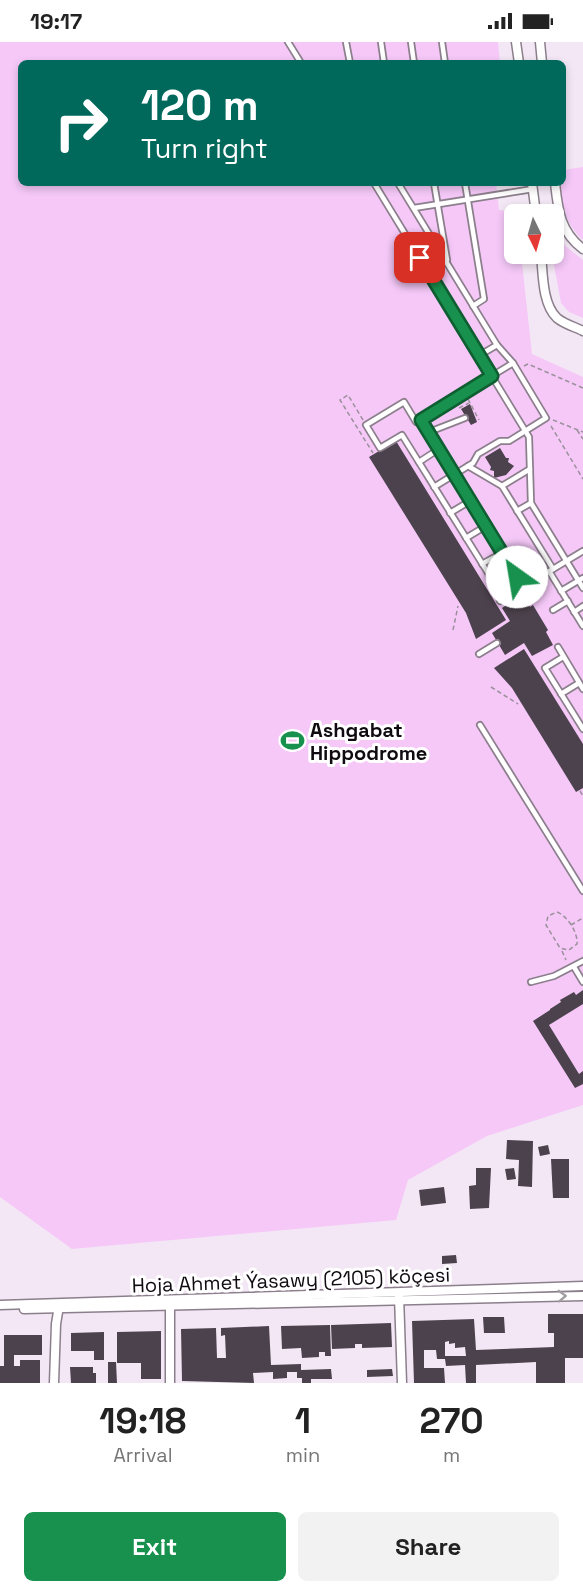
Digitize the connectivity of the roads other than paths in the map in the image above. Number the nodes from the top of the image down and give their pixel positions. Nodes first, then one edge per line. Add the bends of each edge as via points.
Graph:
1 (288, 42) edge
2 (346, 42) edge
3 (381, 42) edge
4 (411, 42) edge
5 (442, 42) edge
6 (516, 42) edge
7 (540, 42) edge
8 (299, 60) edge
9 (349, 60) edge
10 (384, 60) edge
11 (414, 60) edge
12 (445, 60) edge
13 (519, 60) edge
14 (542, 60) edge
15 (376, 186) edge
16 (401, 186) edge
17 (435, 186) edge
18 (466, 186) edge
19 (532, 186) edge
20 (555, 186) edge
21 (468, 200) junction
22 (438, 204) junction
23 (535, 204) edge
24 (414, 208) junction
25 (583, 249) edge
26 (448, 264) junction
27 (541, 264) edge
28 (473, 306) junction
29 (583, 331) edge
30 (497, 345) junction
31 (480, 355) junction
32 (513, 363) junction
33 (492, 376) junction
34 (465, 418) dead end
35 (421, 420) junction
36 (526, 431) junction
37 (429, 432) junction
38 (439, 449) junction
39 (419, 462) junction
40 (468, 466) junction
41 (530, 469) junction
42 (454, 474) junction
43 (502, 486) junction
44 (434, 487) junction
45 (470, 501) junction
46 (531, 503) junction
47 (517, 511) junction
48 (450, 513) junction
49 (486, 526) junction
50 (466, 538) junction
51 (583, 551) edge
52 (502, 553) junction
53 (567, 561) junction
54 (482, 564) junction
55 (551, 570) junction
56 (517, 577) junction
57 (581, 579) edge
58 (523, 587) junction
59 (583, 588) edge
60 (561, 591) junction
61 (500, 601) dead end
62 (568, 601) junction
63 (583, 606) edge
64 (553, 610) dead end
65 (574, 612) junction
66 (583, 627) edge
67 (497, 643) dead end
68 (558, 647) dead end
69 (479, 654) dead end
70 (563, 657) junction
71 (579, 683) junction
72 (583, 689) edge
73 (561, 694) junction
74 (583, 716) edge
75 (577, 720) junction
76 (480, 725) dead end
77 (583, 729) edge
78 (583, 891) edge
79 (583, 962) edge
80 (572, 968) junction
81 (531, 982) dead end
82 (583, 982) edge
83 (583, 1286) edge
84 (583, 1296) edge
85 (399, 1297) junction
86 (170, 1304) junction
87 (0, 1305) edge
88 (60, 1306) junction
89 (0, 1310) edge
90 (54, 1383) edge
91 (170, 1383) edge
92 (402, 1383) edge

1 - 8 lane
2 - 9 lane
3 - 10 lane
4 - 11 lane
5 - 12 lane
6 - 13 street
7 - 14 street
15 - 31 lane
16 - 24 lane
17 - 22 lane
18 - 21 lane
19 - 21 lane
19 - 23 street
20 - 25 street via 560,221
21 - 22 lane
21 - 28 lane via 484,299
22 - 24 lane
22 - 26 lane
24 - 26 lane
26 - 28 lane
27 - 29 street via 550,308 558,318
28 - 30 lane
30 - 31 lane
30 - 32 lane
31 - 33 lane
32 - 33 lane
32 - 36 lane via 546,418
33 - 35 lane
33 - 36 lane
34 - 37 lane
35 - 37 lane
35 - 39 lane via 416,422 404,402 366,425 380,448 402,435
36 - 40 lane via 492,445
36 - 41 lane
37 - 38 lane
38 - 39 lane
38 - 42 lane
39 - 44 lane
40 - 42 lane
40 - 43 lane
41 - 43 lane
41 - 46 lane
42 - 44 lane
42 - 45 lane
43 - 47 lane
44 - 48 lane
45 - 48 lane
45 - 49 lane
46 - 47 lane
46 - 53 lane
47 - 55 lane
48 - 50 lane
49 - 50 lane
49 - 52 lane
50 - 54 lane
51 - 53 lane
52 - 54 lane
52 - 56 lane
53 - 55 lane
53 - 57 lane
54 - 56 lane via 498,589
55 - 58 lane
55 - 60 lane
56 - 58 lane
57 - 59 lane
57 - 60 lane
58 - 61 lane
60 - 62 lane
62 - 64 lane
62 - 65 lane
63 - 65 lane
65 - 66 lane
67 - 69 lane
68 - 70 lane
70 - 71 lane
70 - 73 lane via 546,668
71 - 72 lane
71 - 73 lane
73 - 75 lane
74 - 75 lane
75 - 77 lane
76 - 78 lane
79 - 80 lane
80 - 81 lane
80 - 82 lane
83 - 85 street, Hoja Ahmet Ýasawy (2105) köçesi
85 -> 84 street, Hoja Ahmet Ýasawy (2105) köçesi
85 - 86 street, Hoja Ahmet Ýasawy (2105) köçesi
85 - 92 street
86 - 88 street, Hoja Ahmet Ýasawy (2105) köçesi
86 - 91 street
87 - 88 street, Hoja Ahmet Ýasawy (2105) köçesi
88 - 89 street, Hoja Ahmet Ýasawy (2105) köçesi
88 - 90 street

